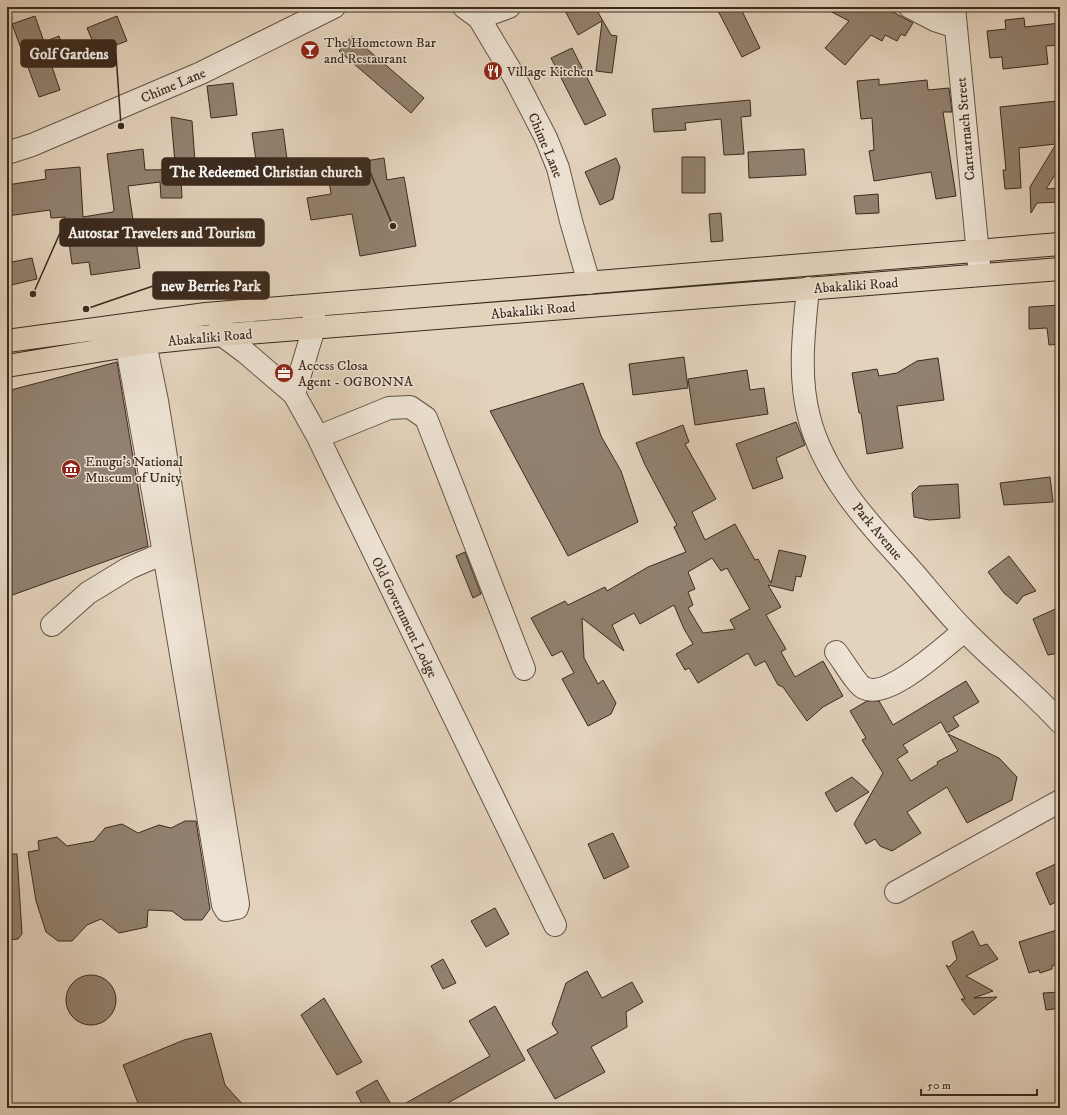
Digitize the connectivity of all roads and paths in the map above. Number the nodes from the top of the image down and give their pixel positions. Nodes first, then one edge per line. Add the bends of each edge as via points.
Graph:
1 (334, 7) edge
2 (508, 7) edge
3 (910, 7) edge
4 (471, 13) edge
5 (955, 17) edge
6 (7, 153) edge
7 (1060, 244) edge
8 (977, 251) junction
9 (1060, 269) edge
10 (980, 275) junction
11 (589, 283) junction
12 (808, 288) junction
13 (314, 304) junction
14 (219, 313) junction
15 (314, 328) junction
16 (222, 335) junction
17 (7, 341) edge
18 (136, 345) junction
19 (7, 366) edge
20 (294, 394) junction
21 (318, 437) junction
22 (169, 545) junction
23 (52, 625) dead end
24 (964, 631) junction
25 (836, 652) dead end
26 (524, 669) dead end
27 (1060, 722) edge
28 (202, 723) junction
29 (1060, 801) edge
30 (896, 892) dead end
31 (555, 925) dead end

1 - 6 street, Chime Lane via 201,73
2 - 4 street, Chime Lane
3 - 5 street via 935,20
4 - 11 street, Chime Lane via 515,78 546,138 558,168
5 - 8 street, Carttarnach Street
7 - 8 main road, Abakaliki Road
8 - 10 street, Carttarnach Street
8 - 11 main road, Abakaliki Road
9 - 10 main road, Abakaliki Road
10 - 12 main road, Abakaliki Road
11 - 13 main road, Abakaliki Road
12 - 15 main road, Abakaliki Road
12 - 24 street, Park Avenue via 803,337 803,380 815,436 830,467 877,533
13 - 14 main road, Abakaliki Road
13 - 15 street
14 - 16 street
14 - 17 main road, Abakaliki Road
15 - 16 main road, Abakaliki Road
15 - 20 street
16 - 18 main road, Abakaliki Road
16 - 20 street, Old Government Lodge
18 - 19 main road, Abakaliki Road
18 - 22 street
20 - 21 street, Old Government Lodge
21 - 26 street via 389,408 410,407 426,418
21 - 31 street, Old Government Lodge
22 - 23 street via 88,593
22 - 28 street
24 - 25 street via 914,671 890,685 874,690 863,688
24 - 27 street, Park Avenue via 1035,695
28 - 28 street via 223,905 226,910 233,910 238,904
29 - 30 street

